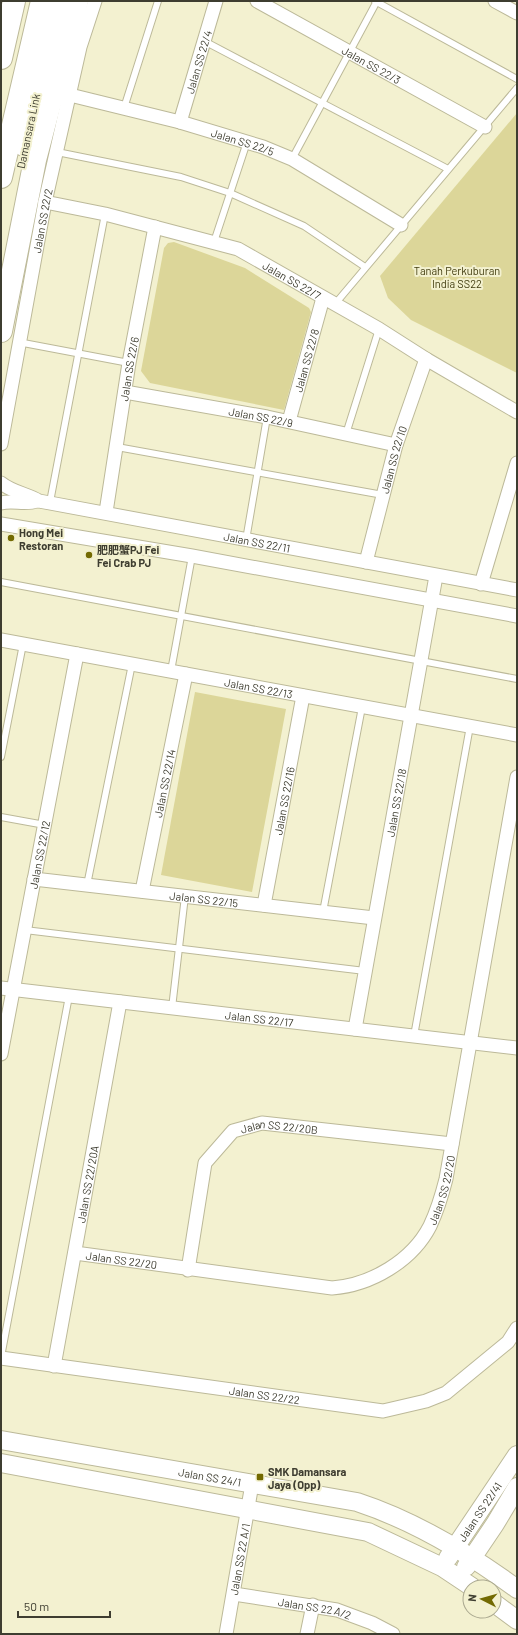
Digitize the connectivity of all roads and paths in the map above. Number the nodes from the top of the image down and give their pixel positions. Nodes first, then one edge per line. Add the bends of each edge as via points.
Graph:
1 (14, 1) edge
2 (42, 1) edge
3 (61, 1) edge
4 (77, 1) edge
5 (95, 1) edge
6 (158, 1) edge
7 (216, 1) edge
8 (257, 1) edge
9 (376, 1) edge
10 (494, 1) edge
11 (517, 13) edge
12 (204, 41) junction
13 (350, 52) junction
14 (1, 58) edge
15 (517, 79) edge
16 (517, 88) edge
17 (70, 95) junction
18 (322, 103) junction
19 (124, 108) junction
20 (180, 122) junction
21 (485, 128) junction
22 (247, 142) junction
23 (16, 145) junction
24 (57, 152) junction
25 (292, 159) junction
26 (448, 169) junction
27 (1, 177) edge
28 (230, 193) junction
29 (45, 202) junction
30 (104, 214) junction
31 (401, 225) junction
32 (155, 227) junction
33 (214, 242) junction
34 (1, 262) edge
35 (365, 267) junction
36 (328, 301) junction
37 (379, 329) junction
38 (10, 336) edge
39 (78, 353) junction
40 (426, 359) junction
41 (129, 363) junction
42 (125, 392) junction
43 (517, 412) edge
44 (268, 417) junction
45 (289, 421) junction
46 (346, 434) junction
47 (1, 444) edge
48 (396, 445) junction
49 (117, 447) junction
50 (517, 464) edge
51 (257, 473) junction
52 (1, 483) edge
53 (383, 495) junction
54 (45, 502) junction
55 (1, 504) edge
56 (106, 512) junction
57 (1, 524) edge
58 (246, 540) junction
59 (192, 556) junction
60 (366, 562) junction
61 (436, 576) junction
62 (1, 582) edge
63 (481, 584) junction
64 (517, 590) edge
65 (432, 600) junction
66 (181, 616) junction
67 (517, 616) edge
68 (1, 640) edge
69 (23, 644) junction
70 (77, 654) junction
71 (421, 661) junction
72 (132, 664) junction
73 (171, 672) junction
74 (186, 674) junction
75 (517, 679) edge
76 (303, 696) junction
77 (362, 707) junction
78 (412, 716) junction
79 (470, 726) junction
80 (517, 735) edge
81 (1, 757) edge
82 (517, 778) edge
83 (1, 817) edge
84 (45, 824) junction
85 (34, 879) junction
86 (87, 885) junction
87 (142, 891) junction
88 (185, 896) junction
89 (264, 905) junction
90 (324, 912) junction
91 (374, 918) junction
92 (25, 930) junction
93 (179, 949) junction
94 (365, 971) junction
95 (7, 989) edge
96 (68, 996) junction
97 (120, 1002) junction
98 (172, 1008) junction
99 (355, 1029) junction
100 (414, 1036) junction
101 (470, 1042) junction
102 (517, 1048) edge
103 (1, 1054) edge
104 (452, 1144) junction
105 (75, 1253) junction
106 (188, 1270) junction
107 (517, 1328) edge
108 (512, 1345) edge
109 (1, 1358) edge
110 (54, 1366) junction
111 (1, 1440) edge
112 (517, 1456) edge
113 (1, 1463) edge
114 (252, 1484) junction
115 (517, 1487) edge
116 (248, 1509) junction
117 (495, 1524) junction
118 (455, 1548) junction
119 (472, 1557) junction
120 (442, 1567) junction
121 (497, 1575) junction
122 (467, 1579) edge
123 (462, 1580) edge
124 (517, 1589) edge
125 (234, 1594) junction
126 (313, 1605) junction
127 (502, 1609) edge
128 (517, 1620) edge
129 (226, 1634) edge
130 (307, 1634) edge
131 (393, 1634) edge

1 - 14 highway
2 - 23 highway, Damansara Link
3 - 23 highway, Damansara Link via 36,92
4 - 38 highway via 35,160
5 - 17 street, Jalan SS 22/2 via 80,47
6 - 19 lane
7 - 12 street, Jalan SS 22/4
8 - 13 street, Jalan SS 22/3
9 - 13 lane
9 - 15 lane
10 - 11 street
12 - 18 lane
12 - 20 street, Jalan SS 22/4
13 - 18 lane
13 - 21 street, Jalan SS 22/3
16 - 21 lane
17 - 19 street, Jalan SS 22/5
17 - 24 street, Jalan SS 22/2
18 - 25 lane
18 - 26 lane
19 - 20 street, Jalan SS 22/5
20 - 22 street, Jalan SS 22/5
21 - 26 lane
22 - 25 street, Jalan SS 22/5
22 - 28 lane
23 - 27 highway, Damansara Link
23 - 34 highway, Damansara Link
24 - 28 lane via 181,177
24 - 29 street, Jalan SS 22/2
25 - 31 street, Jalan SS 22/5
26 - 31 lane
28 - 33 lane
28 - 35 lane via 304,226
29 - 30 street, Jalan SS 22/7
29 - 38 street, Jalan SS 22/2
30 - 32 street, Jalan SS 22/7
30 - 39 lane
31 - 35 lane
32 - 33 street, Jalan SS 22/7
32 - 41 street, Jalan SS 22/6
33 - 36 street, Jalan SS 22/7 via 238,249
35 - 36 lane
36 - 37 street, Jalan SS 22/7
36 - 45 street, Jalan SS 22/8
37 - 40 street, Jalan SS 22/7
37 - 46 lane
38 - 39 lane
38 - 47 street, Jalan SS 22/2
39 - 41 lane
39 - 54 lane
40 - 43 street, Jalan SS 22/7
40 - 48 street, Jalan SS 22/10
41 - 42 street, Jalan SS 22/6
42 - 44 street, Jalan SS 22/9
42 - 49 street, Jalan SS 22/6
44 - 45 street, Jalan SS 22/9
44 - 51 lane
45 - 46 street, Jalan SS 22/9
46 - 48 street, Jalan SS 22/9
48 - 53 street, Jalan SS 22/10
49 - 51 lane
49 - 56 street, Jalan SS 22/6
50 - 63 street
51 - 53 lane
51 - 58 lane
52 - 54 street, Jalan SS 22/11
53 - 60 street, Jalan SS 22/10
54 - 55 street via 11,501
54 - 56 street, Jalan SS 22/11
56 - 58 street, Jalan SS 22/11
57 - 59 street
58 - 60 street, Jalan SS 22/11
59 - 65 street
59 - 66 lane
60 - 61 street, Jalan SS 22/11
61 - 63 street, Jalan SS 22/11
61 - 65 street, Jalan SS 22/18
62 - 66 lane
63 - 64 street, Jalan SS 22/11
65 - 67 street
65 - 71 street, Jalan SS 22/18
66 - 71 lane
66 - 73 lane
68 - 69 street, Jalan SS 22/13
69 - 70 street, Jalan SS 22/13
69 - 81 lane
70 - 72 street, Jalan SS 22/13
70 - 84 street, Jalan SS 22/12
71 - 75 lane
71 - 78 street, Jalan SS 22/18
72 - 73 street, Jalan SS 22/13
72 - 86 lane
73 - 74 street, Jalan SS 22/13
74 - 76 street, Jalan SS 22/13
74 - 87 street, Jalan SS 22/14
76 - 77 street, Jalan SS 22/13
76 - 89 street, Jalan SS 22/16
77 - 78 street, Jalan SS 22/13
77 - 90 lane
78 - 79 street, Jalan SS 22/13
78 - 91 street, Jalan SS 22/18
79 - 80 street, Jalan SS 22/13
79 - 100 lane
82 - 101 street, Jalan SS 22/20
83 - 84 lane
84 - 85 street, Jalan SS 22/12
85 - 86 street, Jalan SS 22/15
85 - 92 street, Jalan SS 22/12
86 - 87 street, Jalan SS 22/15
87 - 88 street, Jalan SS 22/15
88 - 89 street, Jalan SS 22/15
88 - 93 lane
89 - 90 street, Jalan SS 22/15
90 - 91 street, Jalan SS 22/15
91 - 94 street, Jalan SS 22/18
92 - 93 lane
92 - 95 street, Jalan SS 22/12
93 - 94 lane
93 - 98 lane
94 - 99 street, Jalan SS 22/18
95 - 96 street, Jalan SS 22/17
95 - 103 street, Jalan SS 22/12
96 - 97 street, Jalan SS 22/17
96 - 109 lane
97 - 98 street, Jalan SS 22/17
97 - 105 street, Jalan SS 22/20A
98 - 99 street, Jalan SS 22/17
99 - 100 street, Jalan SS 22/17
100 - 101 street, Jalan SS 22/17
101 - 102 street, Jalan SS 22/17
101 - 104 street, Jalan SS 22/20
104 - 106 street, Jalan SS 22/20 via 440,1202 421,1241 408,1255 371,1278 347,1287 332,1288
104 - 106 street, Jalan SS 22/20B via 262,1123 233,1131 205,1163
105 - 106 street, Jalan SS 22/20
105 - 110 street, Jalan SS 22/20A
107 - 108 street, Jalan SS 22/22
108 - 110 street, Jalan SS 22/22 via 446,1393 426,1401 383,1411
109 - 110 street, Jalan SS 22/22
111 - 114 main road, Jalan SS 24/1
112 - 118 main road, Jalan SS 22/41
113 - 116 main road
114 - 116 street, Jalan SS 22 A/1
114 - 118 main road, Jalan SS 24/1 via 357,1502 377,1508
115 - 117 main road, Jalan SS 22/41
116 - 120 main road via 368,1532
116 - 125 street, Jalan SS 22 A/1
117 - 119 main road, Jalan SS 22/41
117 - 121 main road via 490,1540 490,1560
118 - 119 main road, Jalan SS 24/1
118 - 120 main road, Jalan SS 22/41
119 - 121 main road, Jalan SS 24/1
119 - 122 main road, Jalan SS 22/41
120 - 123 main road
121 - 124 main road, Jalan SS 24/1
125 - 126 street, Jalan SS 22 A/2
125 - 129 street, Jalan SS 22 A/1
126 - 130 street
126 - 131 street, Jalan SS 22 A/2 via 337,1610
127 - 128 main road

